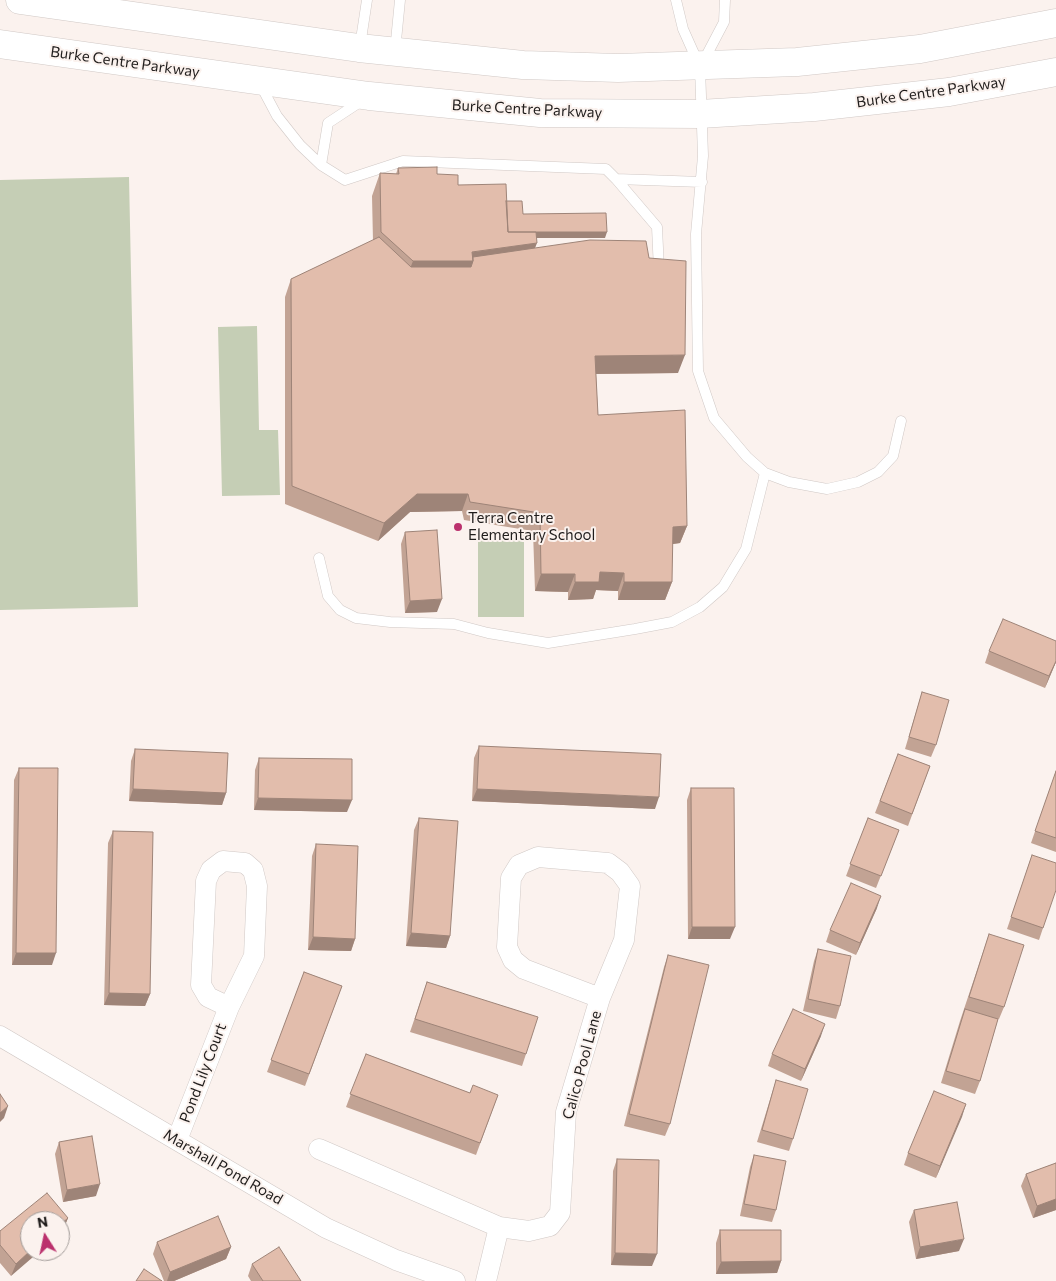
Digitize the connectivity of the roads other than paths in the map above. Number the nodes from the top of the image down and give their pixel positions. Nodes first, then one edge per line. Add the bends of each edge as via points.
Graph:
1 (20, 0) edge
2 (367, 0) edge
3 (400, 0) edge
4 (676, 0) edge
5 (725, 0) edge
6 (74, 4) edge
7 (1056, 23) edge
8 (0, 44) edge
9 (359, 48) junction
10 (395, 52) junction
11 (700, 67) junction
12 (1056, 72) edge
13 (259, 81) junction
14 (369, 96) junction
15 (700, 114) junction
16 (321, 165) junction
17 (616, 179) junction
18 (702, 182) junction
19 (659, 270) edge
20 (901, 421) dead end
21 (766, 473) junction
22 (319, 558) dead end
23 (600, 998) junction
24 (228, 1007) junction
25 (0, 1036) edge
26 (177, 1140) junction
27 (319, 1149) dead end
28 (499, 1227) junction
29 (455, 1281) edge
30 (486, 1281) edge

1 - 6 main road
2 - 9 lane
3 - 10 lane
4 - 11 lane via 683,28
5 - 11 lane via 724,22
6 - 9 main road
7 - 11 main road via 920,49 797,62
8 - 13 main road, Burke Centre Parkway
9 - 10 main road
10 - 11 main road via 523,65
11 - 15 lane
12 - 15 main road, Burke Centre Parkway via 930,94 814,108
13 - 14 main road, Burke Centre Parkway
13 - 16 lane via 278,116 300,145
14 - 15 main road, Burke Centre Parkway via 540,113
14 - 16 lane via 328,124
15 - 18 lane
16 - 17 lane via 345,180 403,161 606,170
17 - 18 lane
17 - 19 lane via 657,226
18 - 21 lane via 696,234 698,371 714,418
20 - 21 lane via 893,456 878,472 858,482 827,489 789,482
21 - 22 lane via 746,549 722,587 700,607 672,622 548,643 454,624 356,618 340,610 328,596
23 - 23 street, Calico Pool Lane via 524,969 513,960 506,947 511,878 519,865 538,857 608,863 630,886 624,940
23 - 28 street, Calico Pool Lane via 566,1112 560,1213 550,1226 529,1231
24 - 24 street, Pond Lily Court via 254,956 257,886 253,870 245,863 223,861 211,870 206,881 201,985 208,997
24 - 26 street, Pond Lily Court
25 - 26 street, Marshall Pond Road
26 - 29 street, Marshall Pond Road via 326,1228 396,1260
27 - 28 street, Calico Pool Lane
28 - 30 street

